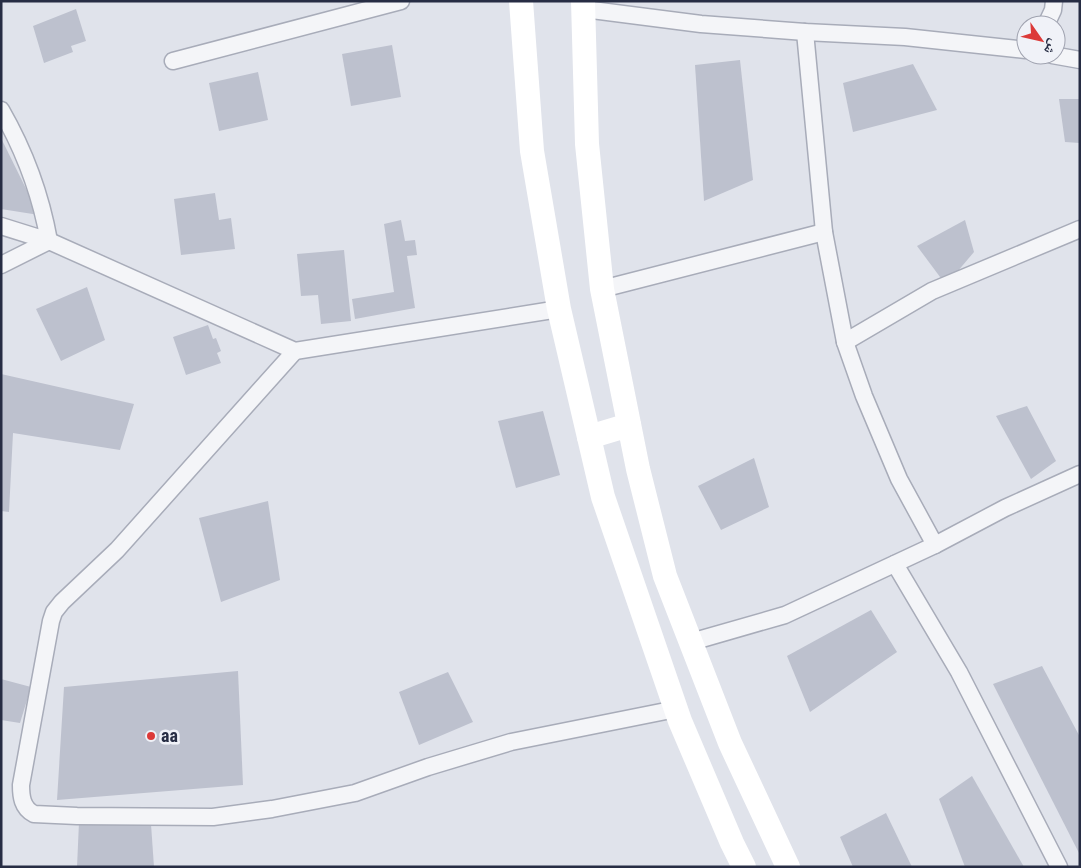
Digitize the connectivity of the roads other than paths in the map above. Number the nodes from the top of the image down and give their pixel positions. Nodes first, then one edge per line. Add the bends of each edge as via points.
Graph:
1 (401, 1) edge
2 (521, 1) edge
3 (1054, 1) edge
4 (583, 5) edge
5 (1051, 15) edge
6 (805, 32) junction
7 (1016, 49) edge
8 (1066, 58) edge
9 (1080, 60) edge
10 (173, 61) dead end
11 (1, 110) edge
12 (1, 226) edge
13 (1080, 229) edge
14 (824, 232) junction
15 (49, 241) junction
16 (1, 265) edge
17 (602, 289) junction
18 (559, 309) junction
19 (845, 342) junction
20 (295, 351) junction
21 (629, 425) junction
22 (590, 437) junction
23 (1079, 478) edge
24 (935, 545) junction
25 (895, 564) junction
26 (690, 642) junction
27 (676, 709) junction
28 (744, 867) edge
29 (788, 867) edge
30 (1059, 867) edge

1 - 10 street
2 - 18 main road via 532,151
3 - 5 street
4 - 6 street via 701,24
4 - 17 main road via 587,144
6 - 7 street via 905,37
6 - 14 street
8 - 9 street
11 - 15 street via 38,193
12 - 15 street
13 - 19 street via 932,291
14 - 17 street
14 - 19 street
15 - 16 street
15 - 20 street
17 - 21 main road
18 - 20 street
18 - 22 main road
19 - 24 street via 899,479
20 - 27 street via 117,550 54,612 21,785 22,798 29,812 77,816 213,816 272,809 355,793 511,742
21 - 22 main road
21 - 26 main road via 665,576
22 - 27 main road via 603,497
23 - 24 street via 1005,508
24 - 25 street
25 - 26 street via 785,615
25 - 30 street via 959,672
26 - 29 main road via 730,743
27 - 28 main road

